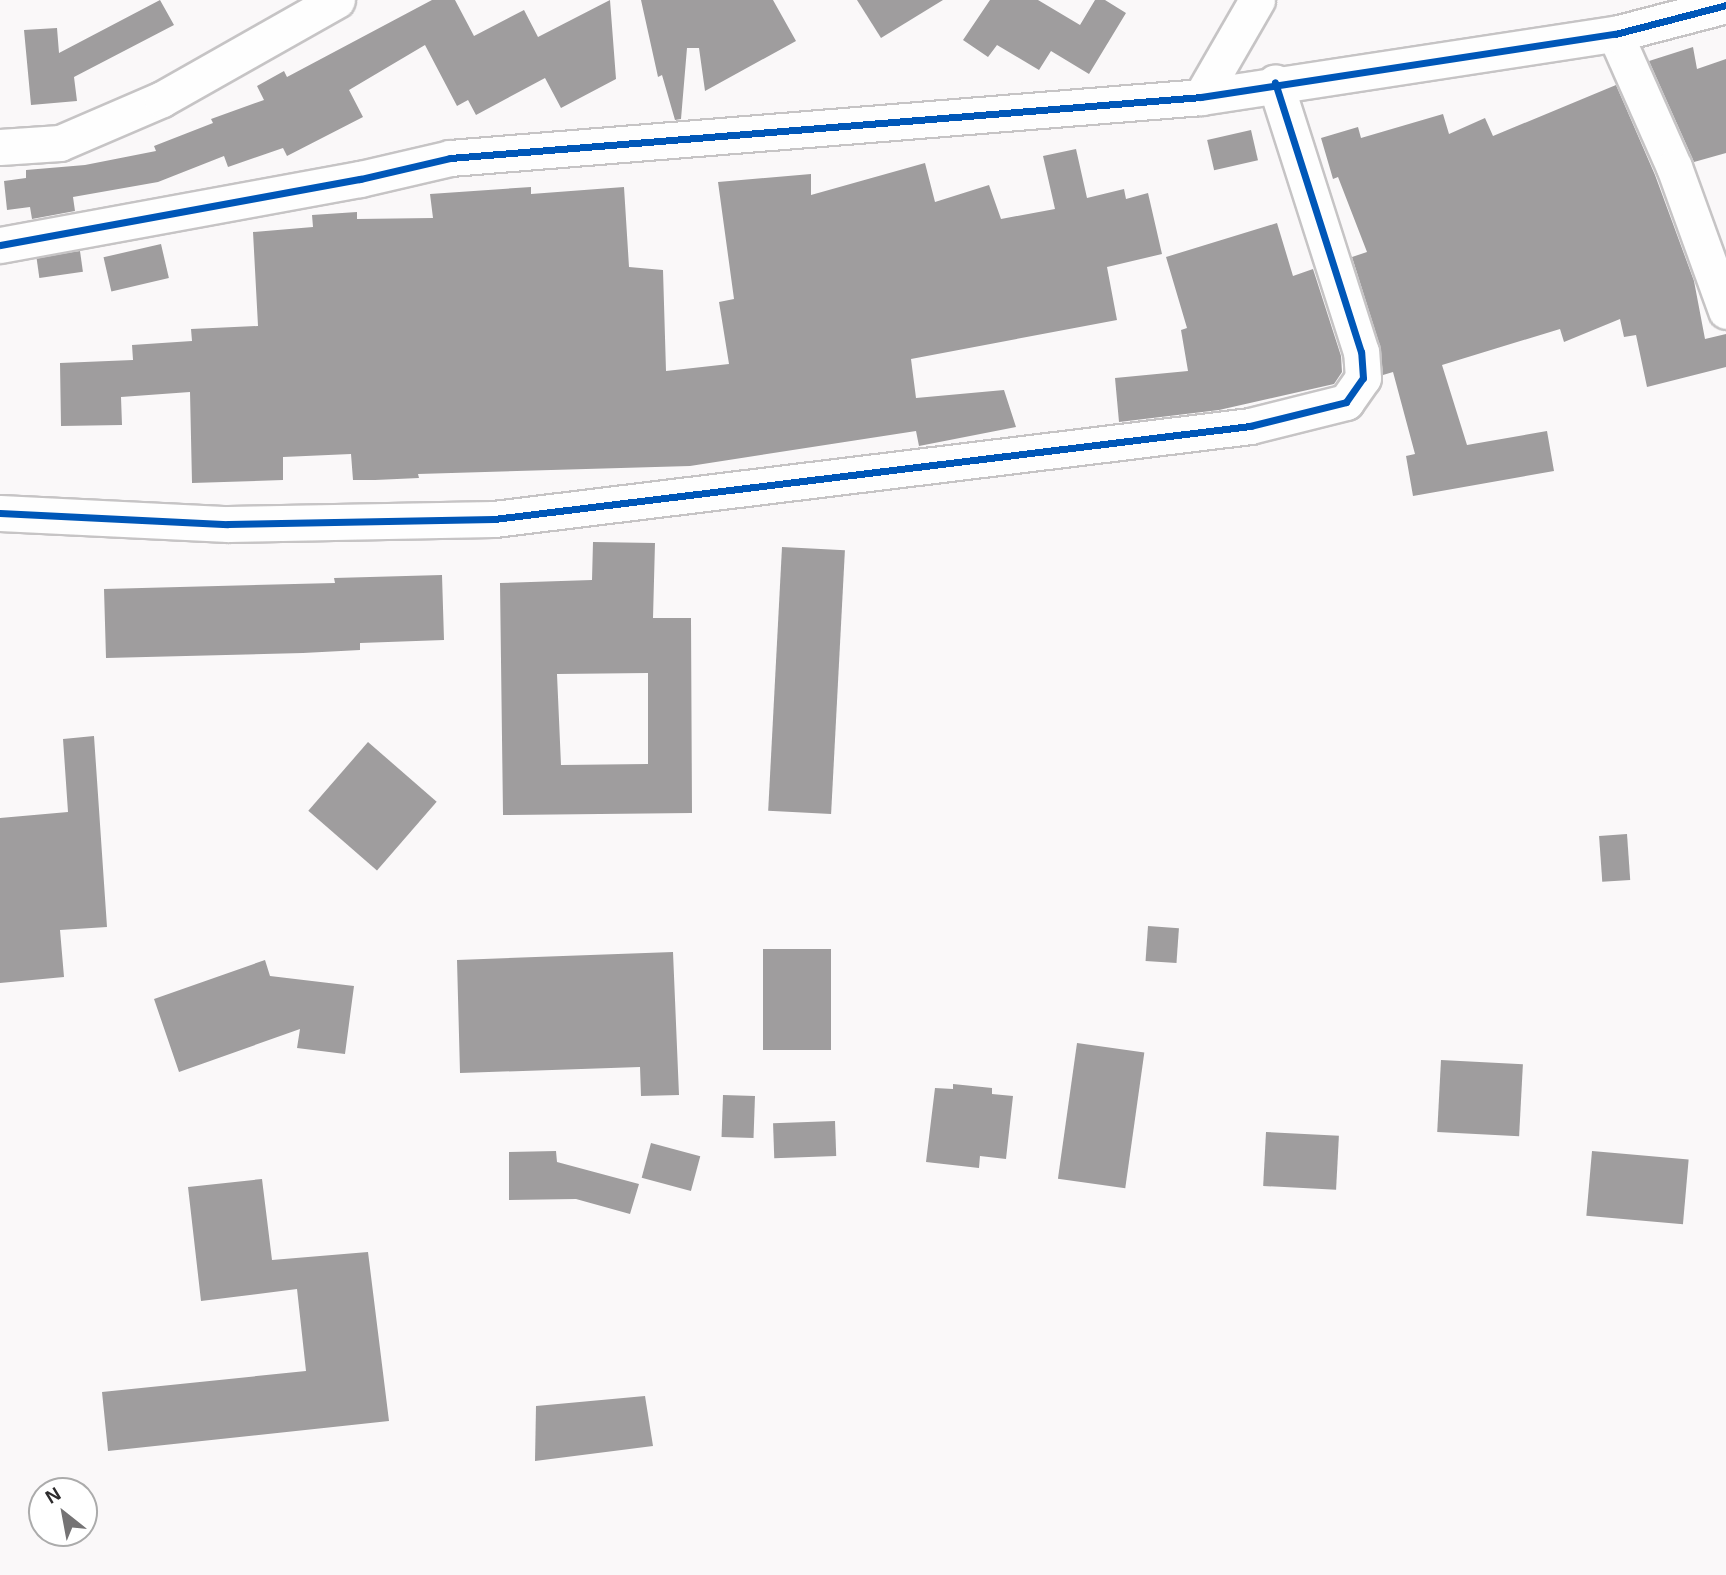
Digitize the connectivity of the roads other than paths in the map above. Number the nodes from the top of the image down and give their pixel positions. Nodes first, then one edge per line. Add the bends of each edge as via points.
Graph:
1 (337, 0) edge
2 (1257, 0) edge
3 (1726, 5) edge
4 (1683, 9) edge
5 (1615, 34) junction
6 (1275, 82) junction
7 (1201, 97) junction
8 (0, 147) edge
9 (0, 245) edge
10 (1726, 311) edge
11 (0, 513) edge

1 - 8 street via 162,99 60,143
2 - 7 street
3 - 4 street
4 - 5 street
5 - 6 street
5 - 10 street via 1674,167
6 - 7 street
6 - 11 street via 1361,352 1363,378 1346,402 1250,426 494,519 228,524
7 - 9 street via 450,158 360,179

